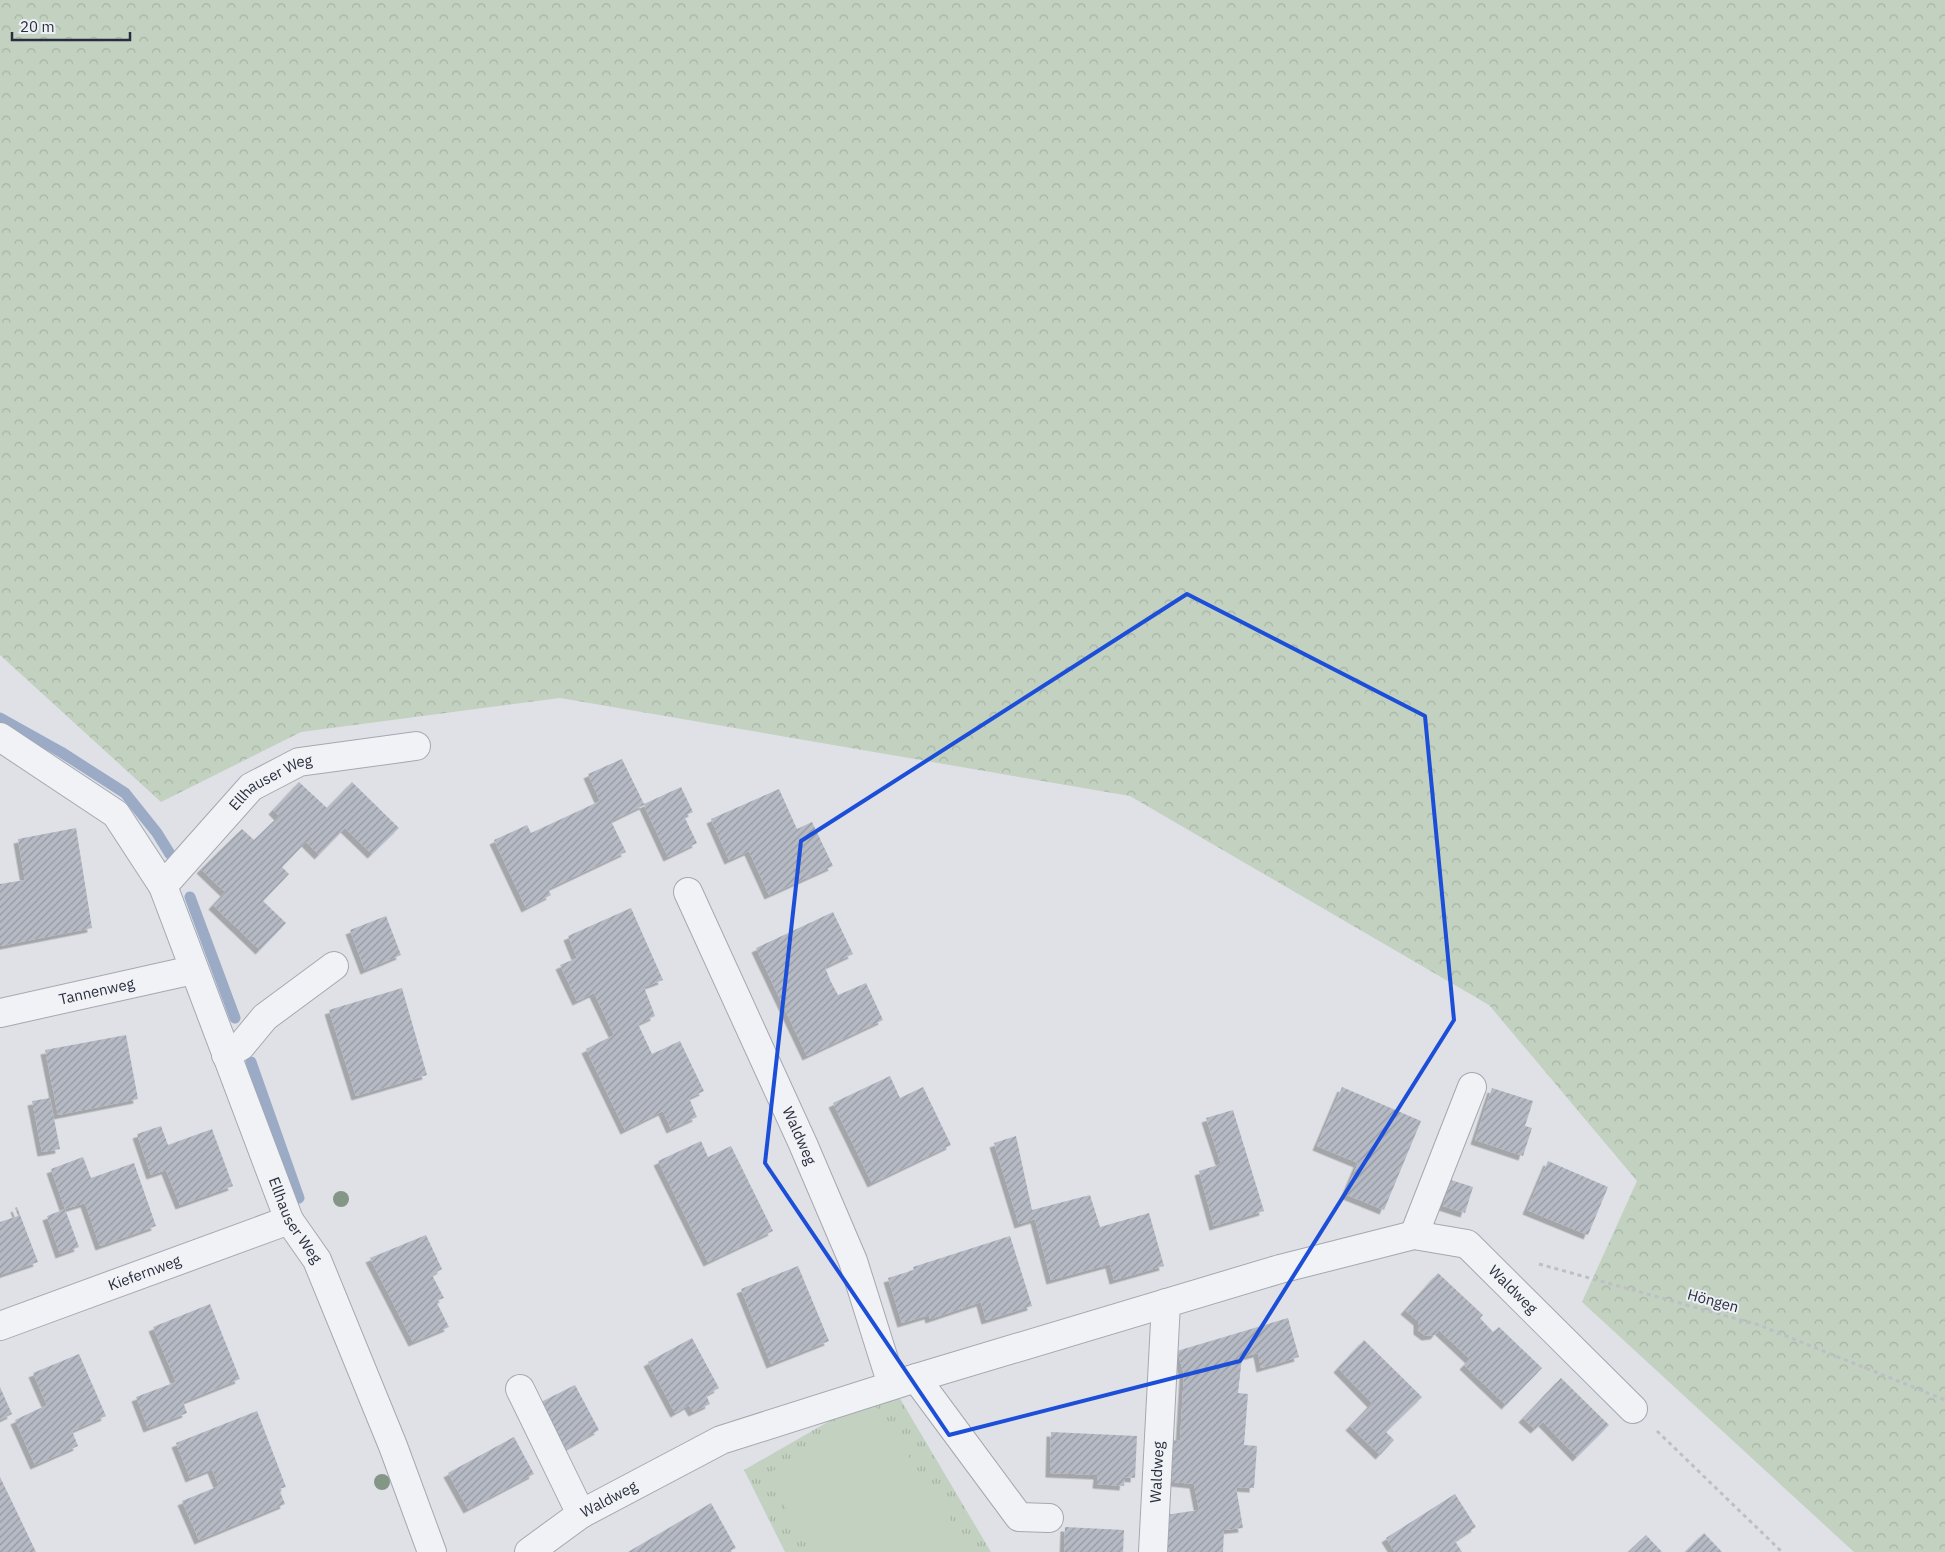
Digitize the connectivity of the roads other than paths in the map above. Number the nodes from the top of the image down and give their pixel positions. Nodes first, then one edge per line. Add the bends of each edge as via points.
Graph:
1 (0, 737) edge
2 (416, 746) dead end
3 (163, 886) junction
4 (688, 892) dead end
5 (334, 966) dead end
6 (193, 970) junction
7 (0, 1013) edge
8 (226, 1055) junction
9 (1472, 1086) dead end
10 (289, 1220) junction
11 (1414, 1235) junction
12 (1166, 1303) junction
13 (0, 1326) edge
14 (904, 1381) junction
15 (520, 1389) dead end
16 (1633, 1409) road end
17 (581, 1514) junction
18 (1049, 1518) dead end
19 (432, 1552) edge
20 (529, 1552) edge
21 (1153, 1552) edge

1 - 3 street, Ellhauser Weg via 116,814
2 - 3 street, Ellhauser Weg via 299,762 251,787
3 - 6 street, Ellhauser Weg
4 - 14 street, Waldweg
5 - 8 street via 265,1017 241,1046
6 - 7 street, Tannenweg
6 - 8 street, Ellhauser Weg
8 - 10 street, Ellhauser Weg
9 - 11 street
10 - 13 street, Kiefernweg
10 - 19 street, Ellhauser Weg via 317,1260 393,1446
11 - 12 street, Waldweg via 1280,1269
11 - 16 street, Waldweg via 1467,1244
12 - 14 street, Waldweg
12 - 21 street, Waldweg
14 - 17 street, Waldweg via 721,1440
14 - 18 street via 1019,1517
15 - 17 street
17 - 20 street, Waldweg

